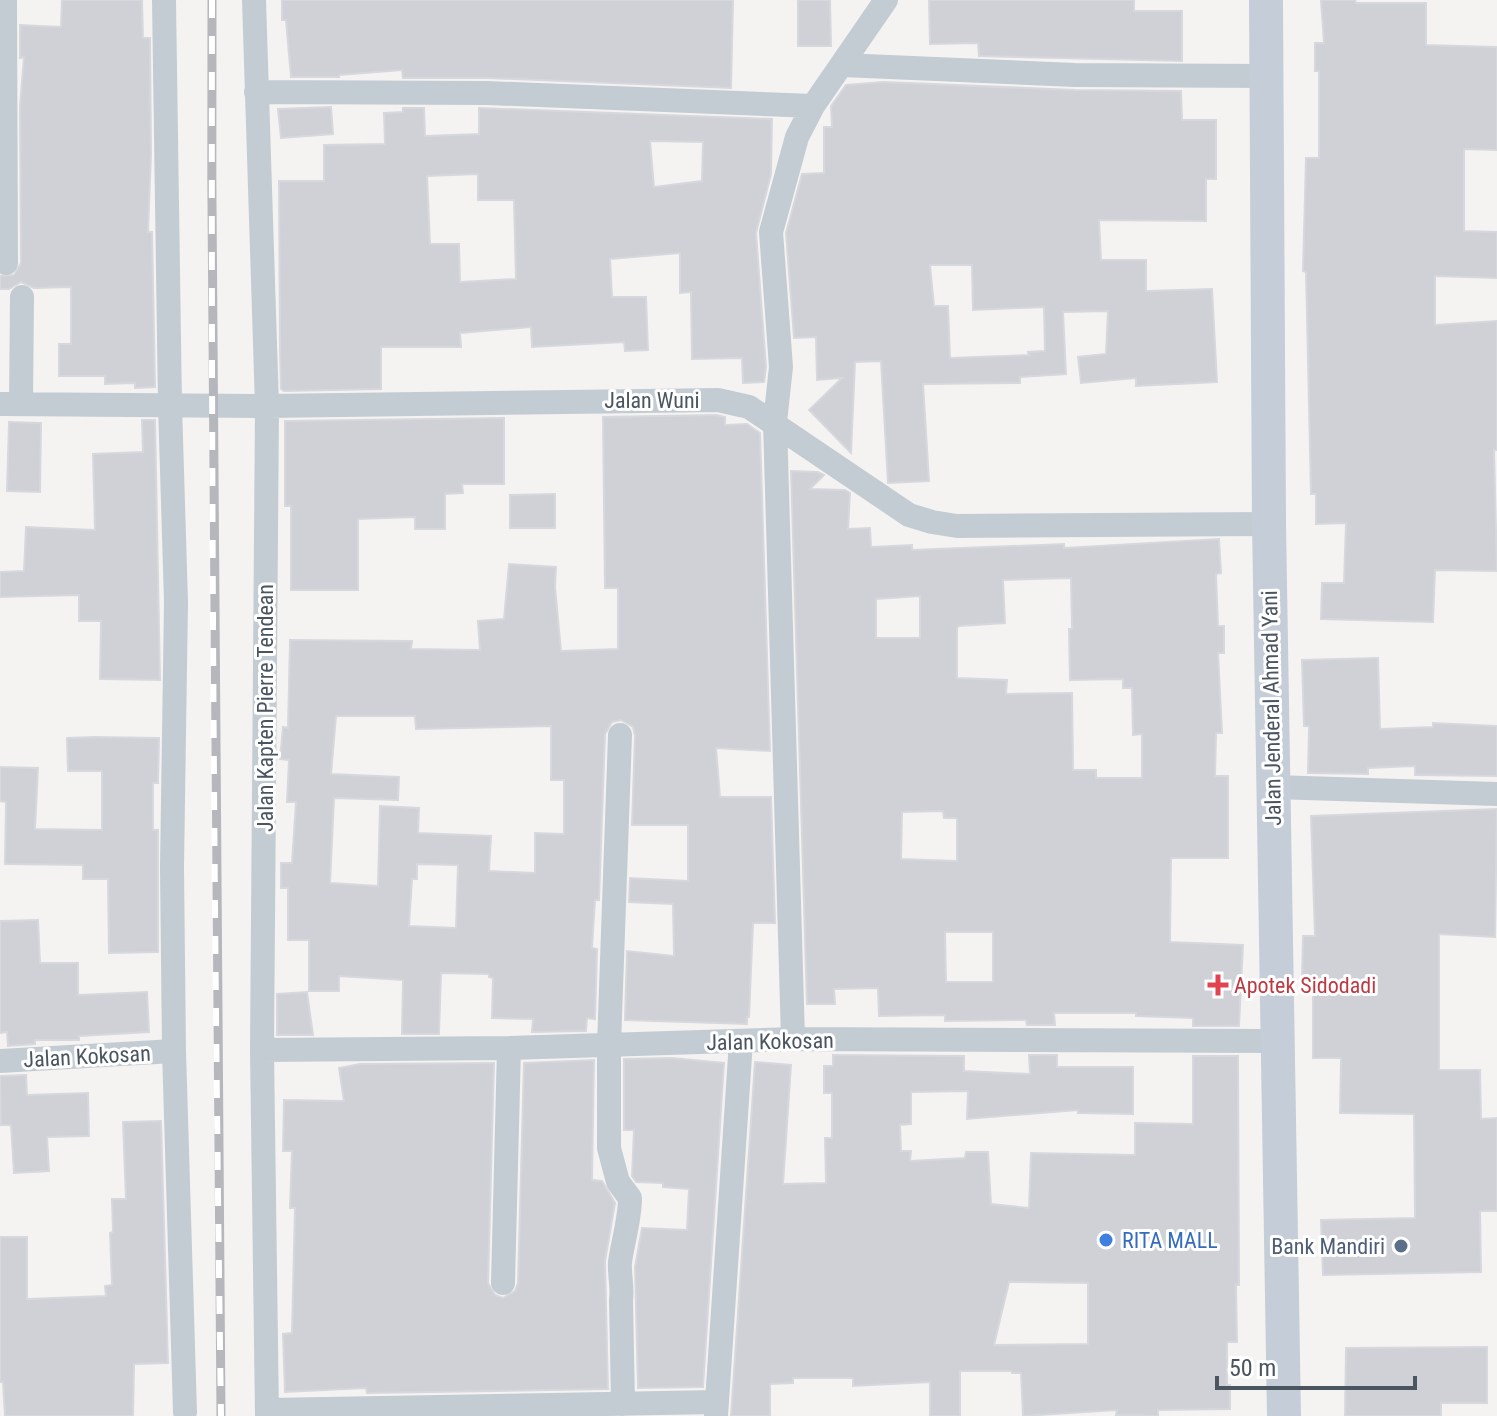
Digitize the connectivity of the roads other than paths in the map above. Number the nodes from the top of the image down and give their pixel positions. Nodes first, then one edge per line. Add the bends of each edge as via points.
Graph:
1 (5, 0) edge
2 (164, 0) edge
3 (254, 0) edge
4 (886, 0) edge
5 (1266, 0) edge
6 (842, 65) junction
7 (1266, 76) junction
8 (256, 92) junction
9 (813, 106) junction
10 (6, 263) dead end
11 (22, 297) dead end
12 (10, 404) edge
13 (170, 405) junction
14 (267, 406) junction
15 (775, 422) junction
16 (1269, 524) junction
17 (620, 735) dead end
18 (1273, 787) junction
19 (1497, 794) edge
20 (793, 1039) junction
21 (741, 1041) junction
22 (1277, 1041) junction
23 (609, 1045) junction
24 (509, 1048) junction
25 (262, 1050) junction
26 (174, 1051) junction
27 (0, 1061) edge
28 (503, 1283) dead end
29 (623, 1404) junction
30 (717, 1409) edge
31 (185, 1412) dead end
32 (267, 1413) edge
33 (1284, 1416) edge

1 - 10 street
2 - 13 street
3 - 8 street, Jalan Kapten Pierre Tendean
4 - 6 street
5 - 7 main road, Jalan Jenderal Ahmad Yani
6 - 7 street
6 - 9 street
7 - 16 main road, Jalan Jenderal Ahmad Yani
8 - 9 street via 487,93
8 - 14 street, Jalan Kapten Pierre Tendean
9 - 15 street via 797,137 771,232 781,367
11 - 12 street
12 - 13 street, Jalan Wuni
13 - 14 street, Jalan Wuni
13 - 26 street via 176,602
14 - 15 street, Jalan Wuni via 718,400 749,407
14 - 25 street, Jalan Kapten Pierre Tendean
15 - 16 street, Jalan Wuni via 909,515 932,522
15 - 20 street
16 - 18 main road, Jalan Jenderal Ahmad Yani
17 - 23 street
18 - 19 street
18 - 22 main road, Jalan Jenderal Ahmad Yani
20 - 21 street, Jalan Kokosan
20 - 22 street, Jalan Kokosan
21 - 23 street, Jalan Kokosan
21 - 30 street
22 - 33 main road, Jalan Jenderal Ahmad Yani
23 - 24 street, Jalan Kokosan
23 - 29 street via 609,1148 618,1182 630,1198 620,1263
24 - 25 street, Jalan Kokosan
24 - 28 street
25 - 32 street, Jalan Kapten Pierre Tendean
26 - 27 street, Jalan Kokosan
26 - 31 street
29 - 30 street
29 - 32 street

